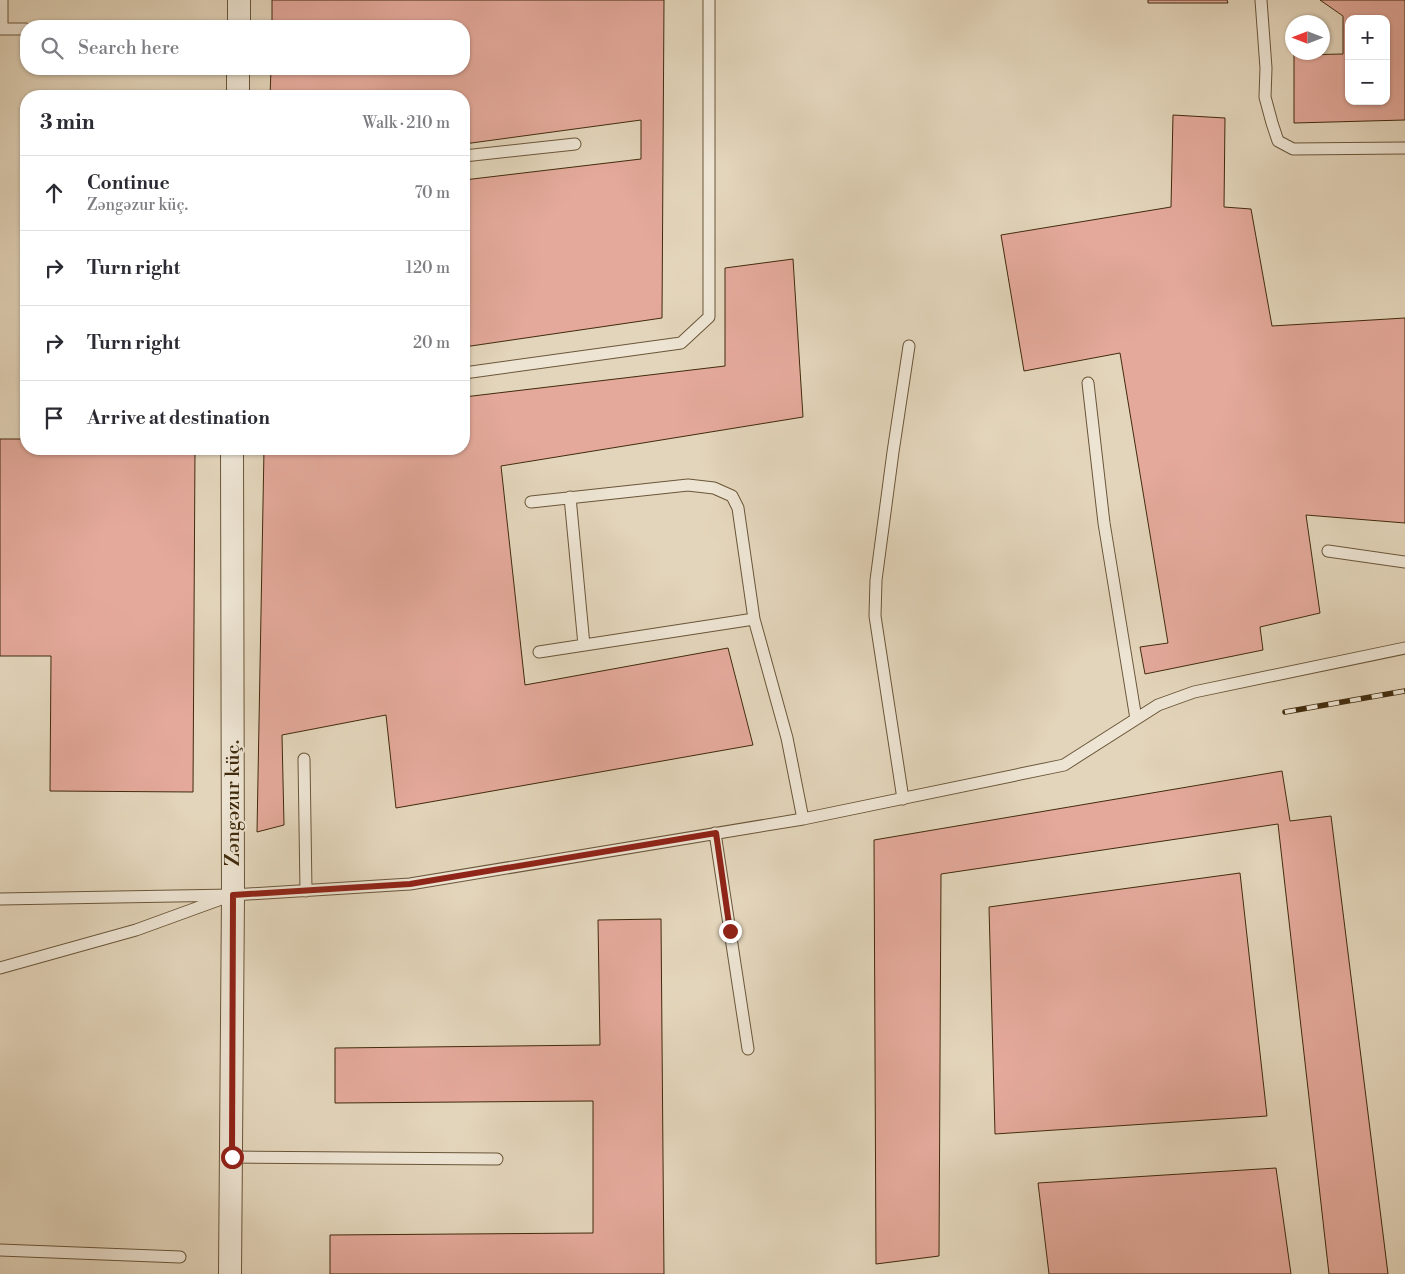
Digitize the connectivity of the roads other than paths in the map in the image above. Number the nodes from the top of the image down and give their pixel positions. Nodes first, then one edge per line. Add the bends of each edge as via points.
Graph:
1 (2, 0) edge
2 (239, 0) edge
3 (709, 0) edge
4 (1261, 0) edge
5 (239, 20) edge
6 (1, 29) edge
7 (20, 30) edge
8 (238, 75) edge
9 (238, 90) edge
10 (575, 144) dead end
11 (1405, 148) edge
12 (470, 155) edge
13 (909, 346) dead end
14 (470, 372) edge
15 (1088, 383) dead end
16 (232, 455) edge
17 (570, 497) junction
18 (531, 502) dead end
19 (1328, 551) dead end
20 (1405, 562) edge
21 (754, 619) junction
22 (584, 645) junction
23 (1405, 648) edge
24 (540, 652) dead end
25 (1136, 719) junction
26 (304, 759) dead end
27 (903, 799) junction
28 (803, 819) junction
29 (716, 833) junction
30 (306, 890) junction
31 (233, 895) junction
32 (0, 899) edge
33 (0, 968) edge
34 (748, 1049) dead end
35 (232, 1157) junction
36 (497, 1159) dead end
37 (0, 1250) edge
38 (180, 1257) dead end
39 (230, 1274) edge

1 - 6 lane
2 - 5 street
3 - 14 lane via 709,317 681,343
4 - 11 lane via 1265,97 1278,141 1293,149
6 - 7 lane
8 - 9 street
10 - 12 lane
13 - 27 lane via 878,570 875,616
15 - 25 lane via 1104,523
16 - 31 street, Zəngəzur küç.
17 - 18 lane
17 - 21 lane via 688,484 714,488 732,496 738,508
17 - 22 lane
19 - 20 lane
21 - 22 lane
21 - 28 lane via 787,738
22 - 24 lane
23 - 25 lane via 1194,692 1158,705
25 - 27 lane via 1064,765
26 - 30 lane
27 - 28 lane
28 - 29 lane
29 - 30 lane via 410,884
29 - 34 lane
30 - 31 lane
31 - 32 lane
31 - 33 lane via 136,930
31 - 35 street, Zəngəzur küç.
35 - 36 lane
35 - 39 street, Zəngəzur küç.
37 - 38 lane

